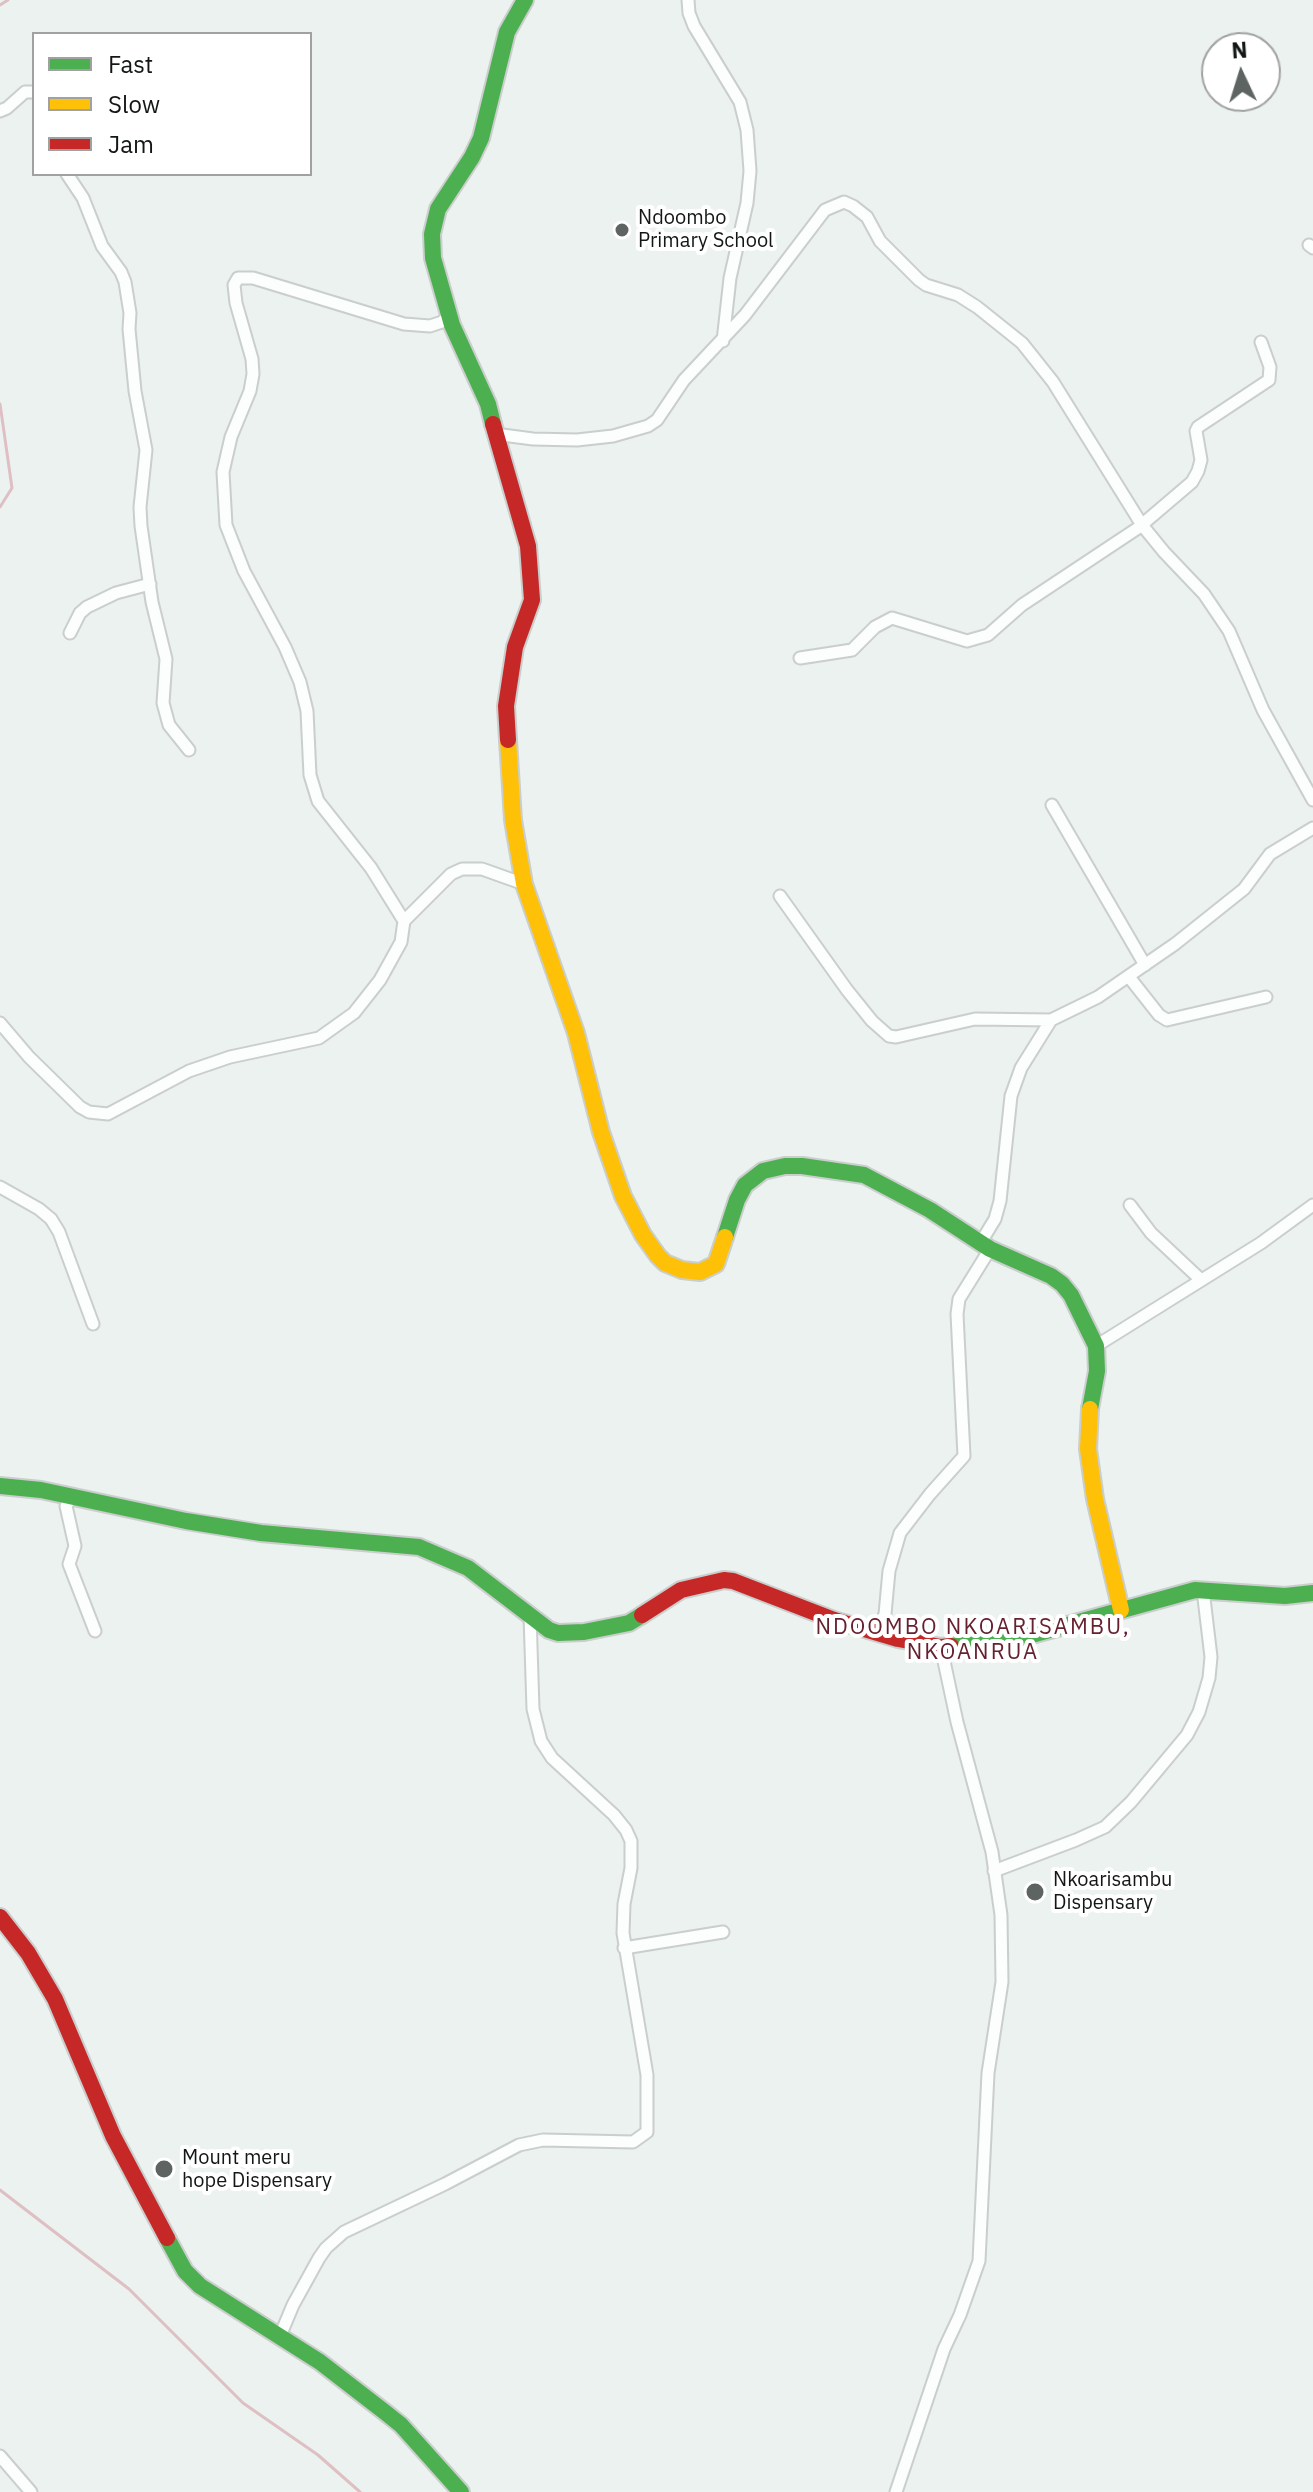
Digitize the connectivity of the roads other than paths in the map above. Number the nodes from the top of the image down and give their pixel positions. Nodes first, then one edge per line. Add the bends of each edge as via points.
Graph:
1 (525, 0) edge
2 (688, 0) edge
3 (32, 92) edge
4 (0, 111) edge
5 (68, 176) edge
6 (448, 316) junction
7 (723, 341) junction
8 (1261, 342) dead end
9 (495, 434) junction
10 (1142, 525) junction
11 (150, 584) junction
12 (70, 633) dead end
13 (800, 658) dead end
14 (189, 750) dead end
15 (1313, 800) edge
16 (1052, 805) dead end
17 (1313, 828) edge
18 (524, 884) junction
19 (780, 896) dead end
20 (404, 921) junction
21 (1145, 965) junction
22 (1129, 977) junction
23 (1266, 997) dead end
24 (1051, 1020) junction
25 (0, 1023) edge
26 (0, 1187) edge
27 (1130, 1205) dead end
28 (1313, 1205) edge
29 (986, 1246) junction
30 (1200, 1279) junction
31 (93, 1324) dead end
32 (1096, 1346) junction
33 (0, 1486) edge
34 (72, 1496) junction
35 (1203, 1590) junction
36 (1313, 1593) edge
37 (1121, 1610) junction
38 (530, 1615) junction
39 (95, 1631) dead end
40 (876, 1633) junction
41 (941, 1647) junction
42 (994, 1871) junction
43 (0, 1917) edge
44 (723, 1932) dead end
45 (624, 1948) junction
46 (280, 2336) junction
47 (0, 2456) edge
48 (31, 2492) edge
49 (461, 2492) edge
50 (896, 2492) edge

1 - 6 street via 507,32 481,138 438,209 432,234 434,268
2 - 7 street via 694,26 740,102 747,130 747,203
3 - 4 street
5 - 11 street via 102,246 121,272 127,296 146,450 140,507
6 - 9 street via 485,393
6 - 20 street via 430,326 404,324 253,278 238,278 234,285 253,374 223,472 226,525 300,682 310,775 318,801 371,868
7 - 9 street via 648,426 577,440
7 - 10 street via 825,210 844,202 867,217 880,241 919,280 964,298 1022,343 1053,382
8 - 10 street via 1269,380 1198,427 1201,460 1195,478
9 - 18 street via 524,530 533,584 510,669 506,706 513,820
10 - 13 street via 1022,605 983,638 958,640 892,618 852,650
10 - 15 street via 1204,594 1229,631 1263,710
11 - 12 street via 87,607
11 - 14 street via 166,659 165,716
16 - 21 street
17 - 21 street via 1270,854 1244,889
18 - 20 street via 482,869 462,869
18 - 29 street via 576,1033 623,1196 665,1263 700,1272 716,1264 745,1185 763,1171 785,1166 864,1175
19 - 24 street via 847,990 889,1036 975,1019
20 - 25 street via 401,942 380,980 354,1013 329,1033 189,1071 108,1114 80,1107
21 - 22 street
22 - 23 street via 1167,1020
22 - 24 street
24 - 29 street via 1021,1068 1011,1096 1000,1201
26 - 31 street via 51,1219
27 - 30 street
28 - 30 street
29 - 32 street via 1062,1284
29 - 40 street via 959,1299 957,1314 964,1456 900,1533 885,1614
30 - 32 street
32 - 37 street via 1088,1449
33 - 34 street
34 - 38 street via 261,1533 419,1547 468,1568
34 - 39 street via 66,1506 75,1546 69,1564
35 - 36 street
35 - 37 street
35 - 42 street via 1210,1667 1187,1735 1105,1827
37 - 41 street via 1006,1642
38 - 40 street via 554,1632 584,1632 629,1623 681,1590 724,1580
38 - 45 street via 533,1709 541,1741 552,1758 614,1815 631,1841
40 - 41 street
41 - 42 street
42 - 50 street via 1003,1972 988,2073 979,2261
43 - 46 street via 51,1990 113,2136 185,2271
44 - 45 street
45 - 46 street via 647,2075 649,2122 642,2138 519,2145 344,2232 319,2258
46 - 49 street via 401,2425
47 - 48 street

